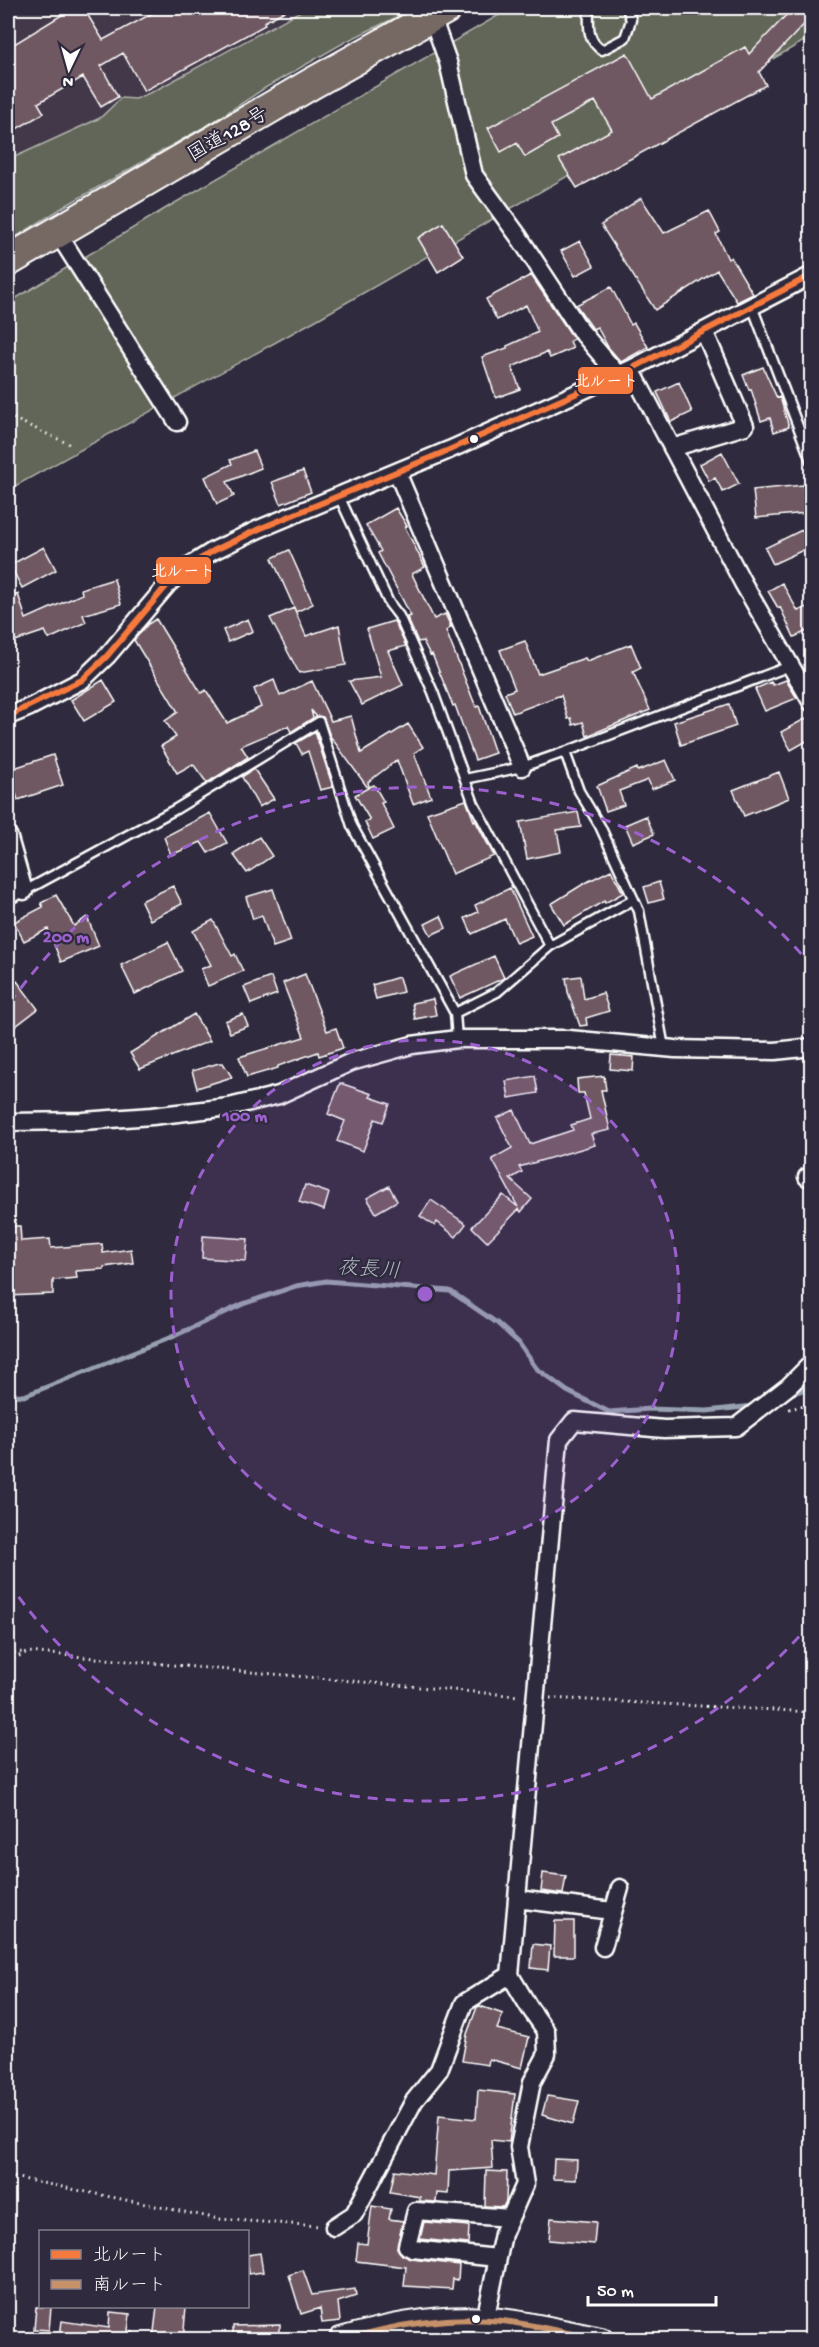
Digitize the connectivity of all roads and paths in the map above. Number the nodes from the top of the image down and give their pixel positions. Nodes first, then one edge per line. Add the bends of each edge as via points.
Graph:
1 (589, 8) edge
2 (627, 8) edge
3 (440, 12) edge
4 (57, 232) junction
5 (8, 261) edge
6 (812, 275) edge
7 (752, 306) junction
8 (704, 331) junction
9 (625, 372) junction
10 (8, 416) edge
11 (177, 422) dead end
12 (69, 444) dead end
13 (672, 447) junction
14 (812, 463) edge
15 (397, 472) junction
16 (339, 496) junction
17 (790, 666) junction
18 (812, 703) edge
19 (8, 716) edge
20 (565, 752) junction
21 (522, 767) junction
22 (465, 778) junction
23 (8, 835) edge
24 (24, 891) junction
25 (8, 900) edge
26 (633, 900) junction
27 (550, 946) junction
28 (455, 1013) junction
29 (457, 1039) junction
30 (812, 1047) edge
31 (664, 1048) junction
32 (8, 1122) edge
33 (812, 1363) edge
34 (28, 1652) junction
35 (8, 1653) edge
36 (8, 1661) edge
37 (535, 1698) junction
38 (812, 1712) edge
39 (620, 1888) dead end
40 (517, 1899) junction
41 (612, 1911) junction
42 (603, 1947) dead end
43 (510, 1975) junction
44 (8, 2176) edge
45 (510, 2218) junction
46 (334, 2227) joint
47 (497, 2258) junction
48 (487, 2320) junction
49 (432, 2330) edge
50 (341, 2340) edge
51 (601, 2340) edge

1 - 2 lane via 589,34 594,45 602,50 625,38 632,20
3 - 4 highway, 国道128号
3 - 9 street via 474,175 580,330
4 - 5 highway, 国道128号
4 - 11 street
6 - 7 street
7 - 8 street
7 - 14 lane
8 - 9 street
8 - 13 street via 745,426
9 - 13 street
9 - 15 street
10 - 12 path
13 - 17 street
15 - 16 street
15 - 21 street
16 - 19 street via 234,539 199,559 168,585 82,680
16 - 22 lane via 433,692
17 - 18 street
17 - 20 lane
20 - 21 lane
20 - 26 lane via 579,791 600,826
21 - 22 lane
22 - 27 lane via 474,804
23 - 24 street
24 - 25 lane
24 - 28 lane via 176,809 319,722 352,826
26 - 27 lane
26 - 31 lane via 639,911
27 - 28 lane via 497,992
28 - 29 lane
29 - 31 street via 569,1039
29 - 32 street via 412,1045 351,1062 279,1095 229,1107 94,1120
30 - 31 street via 775,1051
33 - 37 street via 736,1427 664,1429 574,1421 559,1440
34 - 35 path
34 - 36 path
34 - 37 path
37 - 38 path
37 - 40 street
39 - 41 street
40 - 41 street
40 - 43 street
41 - 42 street
43 - 45 street via 546,2031 547,2054 532,2082 519,2147 525,2184
43 - 46 street via 464,2003 439,2070 414,2101 354,2214
44 - 46 path via 219,2219
45 - 47 street
45 - 47 street via 416,2211 408,2246
47 - 48 street
48 - 49 main road
48 - 51 main road
49 - 50 main road via 405,2324

